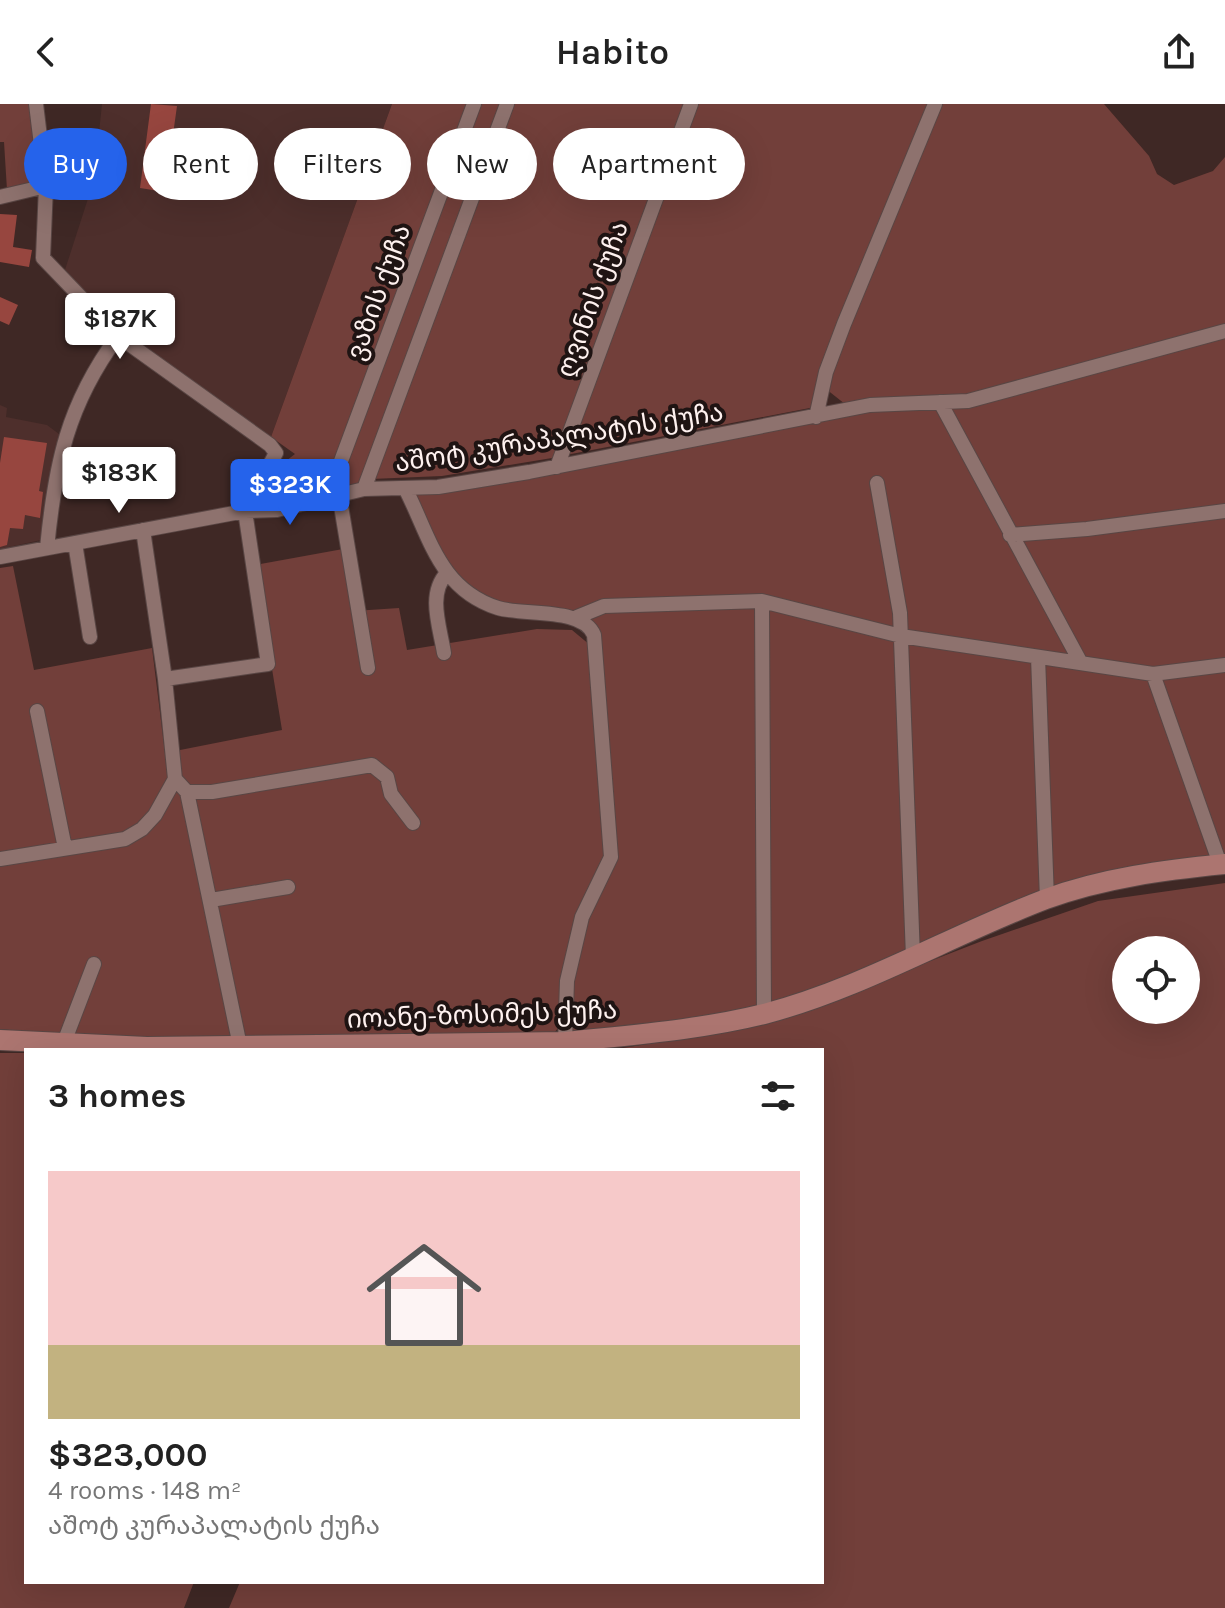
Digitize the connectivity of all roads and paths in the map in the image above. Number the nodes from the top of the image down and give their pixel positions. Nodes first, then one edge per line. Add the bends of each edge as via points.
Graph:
1 (36, 104) edge
2 (474, 104) edge
3 (507, 104) edge
4 (691, 104) edge
5 (935, 104) edge
6 (39, 128) edge
7 (24, 191) edge
8 (0, 197) edge
9 (45, 200) edge
10 (1225, 331) edge
11 (118, 336) junction
12 (940, 402) junction
13 (816, 417) junction
14 (557, 467) junction
15 (877, 483) dead end
16 (364, 489) junction
17 (406, 490) junction
18 (334, 495) junction
19 (245, 511) junction
20 (1225, 511) edge
21 (143, 530) junction
22 (1010, 535) junction
23 (75, 543) junction
24 (47, 548) junction
25 (0, 557) edge
26 (447, 573) junction
27 (762, 601) junction
28 (577, 617) junction
29 (901, 636) junction
30 (90, 637) dead end
31 (444, 653) dead end
32 (1038, 657) junction
33 (1081, 663) junction
34 (1225, 665) edge
35 (368, 668) dead end
36 (1153, 674) junction
37 (165, 679) junction
38 (37, 711) dead end
39 (175, 779) junction
40 (187, 792) junction
41 (413, 823) dead end
42 (65, 848) junction
43 (0, 859) edge
44 (1223, 864) edge
45 (288, 887) dead end
46 (1047, 899) junction
47 (211, 900) junction
48 (913, 957) junction
49 (94, 964) dead end
50 (764, 1014) junction
51 (0, 1040) edge
52 (565, 1042) junction
53 (63, 1045) junction
54 (240, 1046) junction

1 - 6 street
2 - 18 street, ვაზის ქუჩა
3 - 16 street
4 - 14 street, ღვინის ქუჩა
5 - 13 street via 844,324
7 - 8 street
9 - 11 street via 43,258
10 - 12 street, აშოტ კურაპალატის ქუჩა via 968,401
11 - 19 street via 276,453
11 - 24 street via 85,388 63,438
12 - 13 street, აშოტ კურაპალატის ქუჩა via 870,405
12 - 22 street
13 - 14 street, აშოტ კურაპალატის ქუჩა
14 - 17 street, აშოტ კურაპალატის ქუჩა
15 - 29 street
16 - 17 street, აშოტ კურაპალატის ქუჩა
16 - 18 street, აშოტ კურაპალატის ქუჩა
17 - 26 street via 433,554
18 - 19 street, აშოტ კურაპალატის ქუჩა via 277,510
18 - 35 street
19 - 21 street, აშოტ კურაპალატის ქუჩა
19 - 37 street via 268,664
20 - 22 street
21 - 23 street, აშოტ კურაპალატის ქუჩა
21 - 37 street
22 - 33 street
23 - 24 street, აშოტ კურაპალატის ქუჩა
23 - 30 street
24 - 25 street, აშოტ კურაპალატის ქუჩა
26 - 28 street via 496,607
26 - 31 street via 437,583 435,601
27 - 28 street via 604,606
27 - 29 street
27 - 50 street
28 - 52 street via 594,635 611,857 582,917 567,981
29 - 32 street
29 - 48 street
32 - 33 street
32 - 46 street
33 - 36 street
34 - 36 street
36 - 44 street
37 - 39 street
38 - 42 street
39 - 40 street
39 - 42 street via 142,829 125,839
40 - 41 street via 372,765 387,777 391,794
40 - 47 street
42 - 43 street
44 - 46 street, იოანე-ზოსიმეს ქუჩა via 1129,876
45 - 47 street
46 - 48 street, იოანე-ზოსიმეს ქუჩა
47 - 54 street
48 - 50 street, იოანე-ზოსიმეს ქუჩა via 849,986
49 - 53 street
50 - 52 street, იოანე-ზოსიმეს ქუჩა
51 - 53 street, იოანე-ზოსიმეს ქუჩა
52 - 54 street, იოანე-ზოსიმეს ქუჩა
53 - 54 street, იოანე-ზოსიმეს ქუჩა

